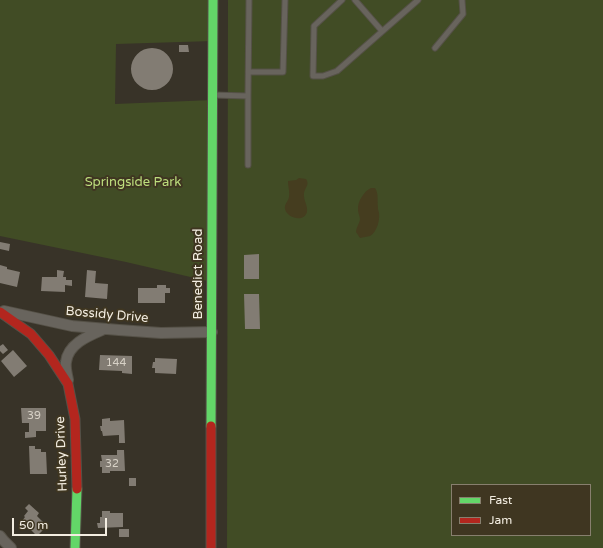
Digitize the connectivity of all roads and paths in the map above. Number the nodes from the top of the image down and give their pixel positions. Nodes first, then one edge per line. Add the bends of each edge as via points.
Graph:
1 (213, 0) edge
2 (249, 0) edge
3 (285, 0) edge
4 (342, 0) edge
5 (355, 0) edge
6 (418, 0) edge
7 (462, 0) edge
8 (382, 31) junction
9 (435, 48) dead end
10 (248, 72) junction
11 (213, 95) junction
12 (248, 96) junction
13 (248, 165) dead end
14 (0, 311) edge
15 (105, 329) junction
16 (212, 332) junction
17 (68, 384) junction
18 (0, 536) edge
19 (11, 548) edge
20 (76, 548) edge
21 (211, 548) edge

1 - 11 street, Benedict Road
2 - 10 lane
3 - 10 lane via 283,72
4 - 8 lane via 314,26 313,76 323,76 337,71
5 - 8 lane
6 - 8 lane
7 - 9 lane via 463,14
10 - 12 lane
11 - 12 lane
11 - 16 street, Benedict Road
12 - 13 lane
14 - 15 street, Bossidy Drive via 72,326
14 - 17 street, Hurley Drive via 31,334
15 - 16 street, Bossidy Drive via 161,333
15 - 17 street, Hurley Drive via 84,338 69,352 65,363
16 - 21 street, Benedict Road
17 - 20 street, Hurley Drive via 75,419
18 - 19 street

